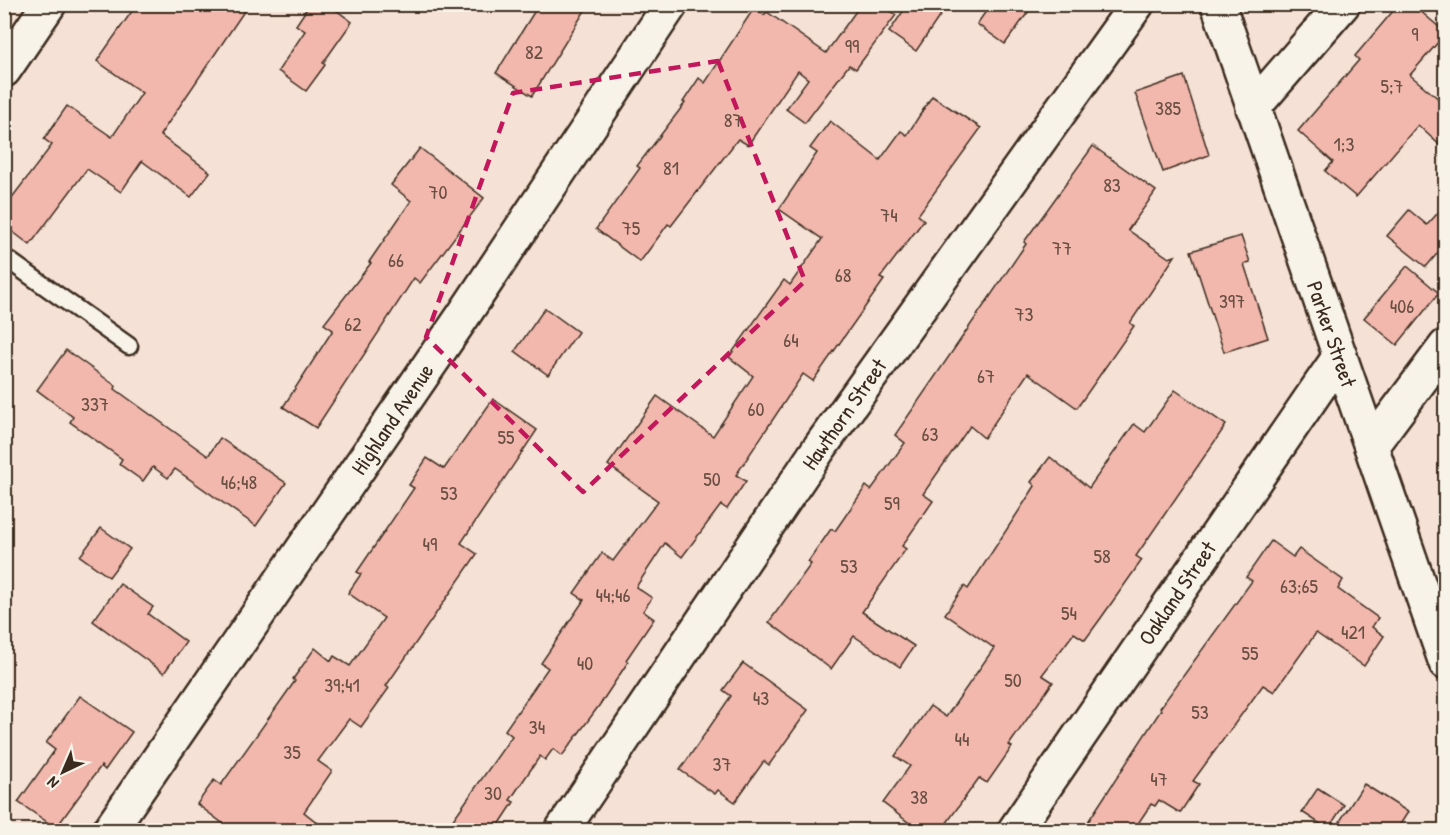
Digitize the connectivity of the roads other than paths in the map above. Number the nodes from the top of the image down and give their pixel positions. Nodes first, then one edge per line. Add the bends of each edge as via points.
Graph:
1 (49, 4) edge
2 (671, 4) edge
3 (1137, 4) edge
4 (1218, 4) edge
5 (1343, 4) edge
6 (5, 70) edge
7 (1253, 108) junction
8 (4, 257) edge
9 (129, 346) dead end
10 (1446, 346) edge
11 (1340, 356) junction
12 (1371, 446) junction
13 (1446, 663) edge
14 (110, 831) edge
15 (562, 831) edge
16 (1015, 831) edge

1 - 6 street
2 - 14 street, Highland Avenue via 463,316
3 - 15 street, Hawthorn Street via 818,450
4 - 7 street, Parker Street
5 - 7 street
7 - 11 street, Parker Street
8 - 9 lane
10 - 12 street
11 - 12 street, Parker Street
11 - 16 street, Oakland Street
12 - 13 street, Parker Street

